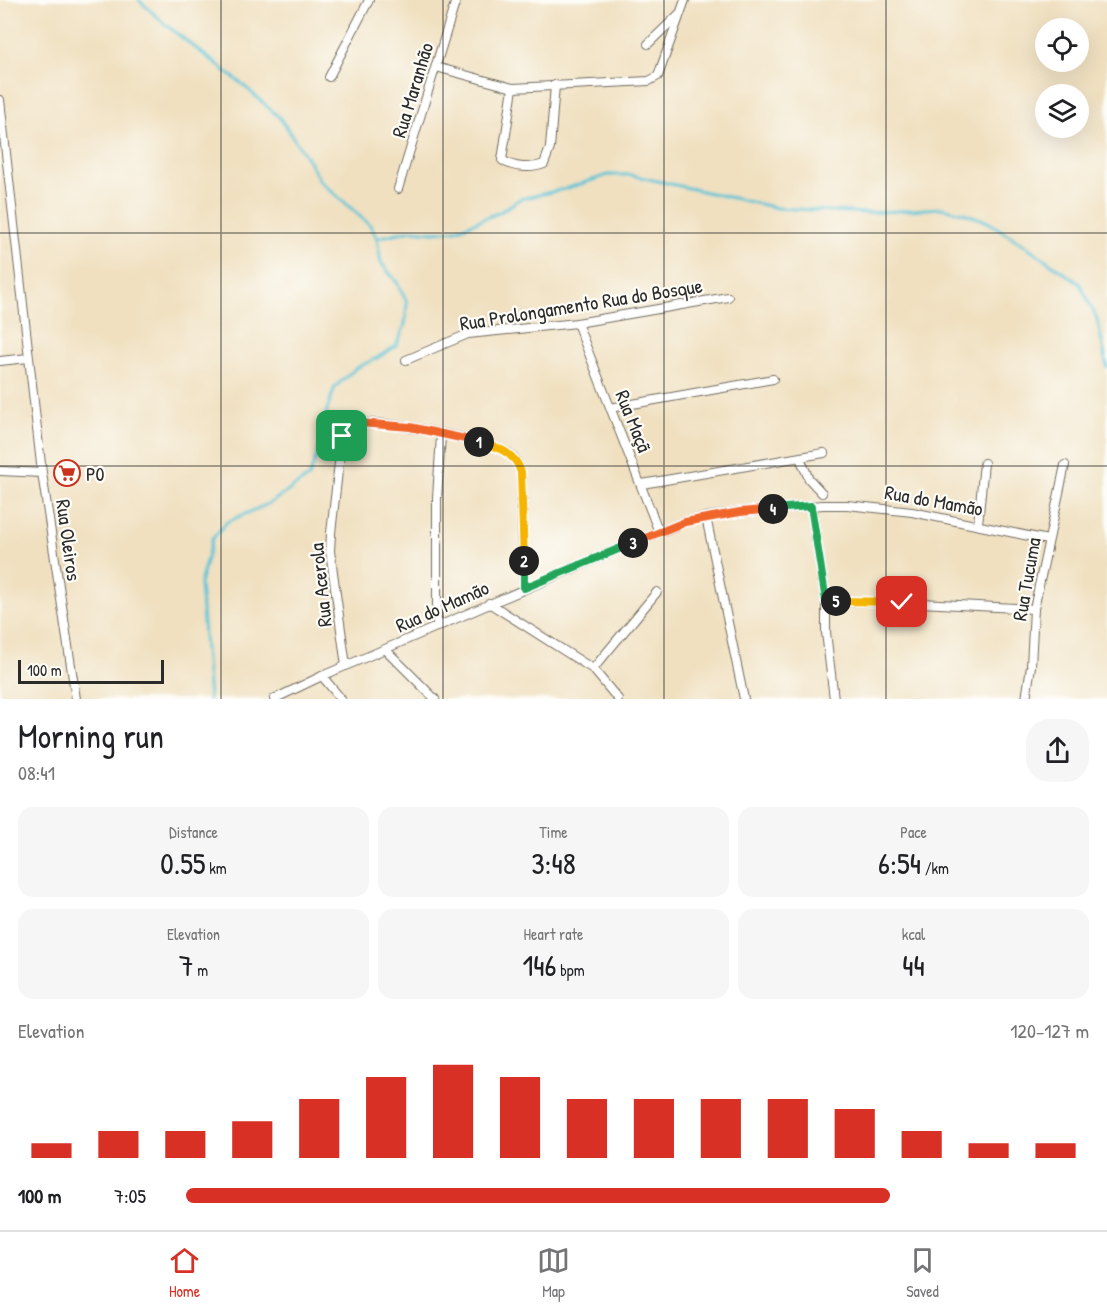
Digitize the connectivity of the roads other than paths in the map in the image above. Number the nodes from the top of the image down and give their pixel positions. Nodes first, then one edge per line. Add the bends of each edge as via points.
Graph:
1 (369, 0) edge
2 (456, 0) edge
3 (685, 0) edge
4 (681, 13) junction
5 (648, 44) dead end
6 (436, 67) junction
7 (329, 77) dead end
8 (555, 85) junction
9 (513, 88) junction
10 (0, 100) edge
11 (2, 144) edge
12 (398, 189) dead end
13 (728, 297) dead end
14 (577, 323) junction
15 (28, 358) junction
16 (406, 360) dead end
17 (0, 361) edge
18 (773, 379) dead end
19 (609, 408) junction
20 (441, 435) junction
21 (824, 453) dead end
22 (800, 458) junction
23 (984, 463) dead end
24 (1065, 465) dead end
25 (0, 471) edge
26 (42, 473) junction
27 (642, 484) junction
28 (822, 493) dead end
29 (811, 506) junction
30 (706, 517) junction
31 (978, 524) junction
32 (659, 532) junction
33 (1048, 540) junction
34 (524, 588) junction
35 (657, 592) dead end
36 (826, 601) junction
37 (489, 603) junction
38 (1034, 609) junction
39 (437, 627) junction
40 (386, 650) junction
41 (346, 666) junction
42 (593, 669) junction
43 (322, 676) junction
44 (76, 699) edge
45 (274, 699) edge
46 (341, 699) edge
47 (435, 699) edge
48 (618, 699) edge
49 (744, 699) edge
50 (834, 699) edge
51 (1026, 699) edge

1 - 7 street
2 - 6 street, Rua Maranhão
3 - 4 street
4 - 5 street
4 - 8 street via 655,79
6 - 9 street
6 - 12 street, Rua Maranhão
8 - 9 street
8 - 9 street via 550,148 544,164 535,168 502,160
10 - 11 street, Rua Oleiros
11 - 15 street, Rua Oleiros
13 - 14 street, Rua Prolongamento Rua do Bosque
14 - 16 street, Rua Prolongamento Rua do Bosque via 468,334
14 - 19 street, Rua Maçã
15 - 17 street
15 - 26 street, Rua Oleiros
18 - 19 street
19 - 27 street, Rua Maçã
20 - 34 street via 475,441 508,453 519,464
20 - 39 street via 436,498
20 - 41 street, Rua Acerola via 410,427 360,423 345,429 330,550
21 - 22 street
22 - 27 street
22 - 28 street via 809,479
23 - 31 street
24 - 33 street, Rua Tucuma
25 - 26 street
26 - 44 street, Rua Oleiros
27 - 32 street, Rua Maçã
29 - 30 street, Rua do Mamão
29 - 31 street, Rua do Mamão via 876,507
29 - 36 street
30 - 32 street, Rua do Mamão
30 - 49 street
31 - 33 street, Rua do Mamão
32 - 34 street, Rua do Mamão
33 - 38 street, Rua Tucuma
34 - 37 street, Rua do Mamão
35 - 42 street
36 - 38 street
36 - 50 street
37 - 39 street, Rua do Mamão
37 - 42 street
38 - 51 street, Rua Tucuma
39 - 40 street, Rua do Mamão
40 - 41 street, Rua do Mamão
40 - 47 street
41 - 43 street, Rua do Mamão
42 - 48 street
43 - 45 street, Rua do Mamão
43 - 46 street

